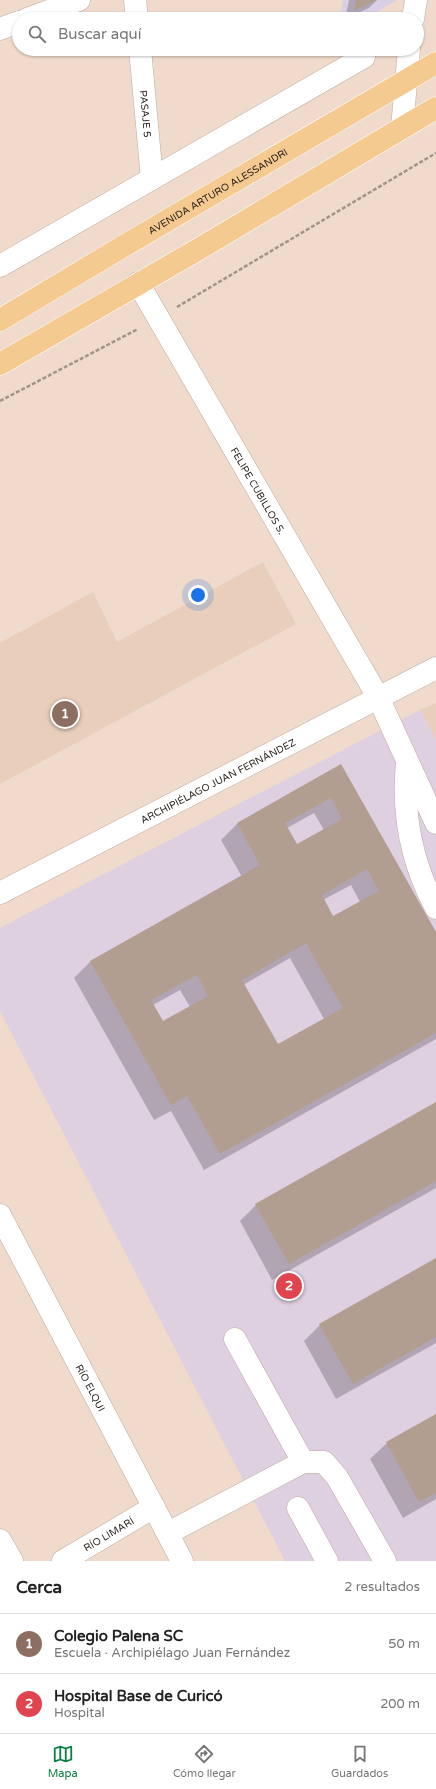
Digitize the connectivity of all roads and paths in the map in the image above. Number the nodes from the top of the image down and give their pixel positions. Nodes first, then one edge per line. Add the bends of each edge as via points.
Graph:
1 (79, 0) edge
2 (135, 0) edge
3 (416, 0) edge
4 (46, 12) edge
5 (136, 12) edge
6 (414, 12) edge
7 (12, 25) edge
8 (0, 29) edge
9 (141, 56) edge
10 (408, 56) edge
11 (364, 57) dead end
12 (436, 62) edge
13 (406, 80) junction
14 (436, 108) edge
15 (402, 128) junction
16 (436, 153) edge
17 (152, 179) junction
18 (0, 266) edge
19 (138, 283) junction
20 (158, 318) junction
21 (0, 320) edge
22 (0, 364) edge
23 (0, 400) edge
24 (435, 672) edge
25 (378, 697) junction
26 (407, 761) junction
27 (436, 823) edge
28 (0, 893) edge
29 (436, 908) edge
30 (0, 1214) edge
31 (235, 1339) dead end
32 (303, 1462) junction
33 (154, 1507) junction
34 (298, 1508) dead end
35 (168, 1533) junction
36 (0, 1540) edge
37 (12, 1561) edge
38 (63, 1561) edge
39 (182, 1561) edge
40 (327, 1561) edge
41 (385, 1561) edge

1 - 4 street
2 - 5 street
3 - 6 street
7 - 8 street
9 - 17 street, PASAJE 5
10 - 13 street
11 - 17 street
12 - 13 main road, AVENIDA ARTURO ALESSANDRI
13 - 15 street
13 - 21 main road, AVENIDA ARTURO ALESSANDRI
14 - 15 main road
15 - 19 main road
16 - 20 path
17 - 18 street
19 - 20 street, FELIPE CUBILLOS S.
19 - 22 main road
20 - 23 path
20 - 25 street, FELIPE CUBILLOS S.
24 - 25 street, ARCHIPIÉLAGO JUAN FERNÁNDEZ
25 - 26 street, FELIPE CUBILLOS S.
25 - 28 street, ARCHIPIÉLAGO JUAN FERNÁNDEZ
26 - 27 street, FELIPE CUBILLOS S.
26 - 29 street via 407,828 418,870
30 - 33 street, RÍO ELQUI
31 - 32 street
32 - 35 street
32 - 41 street via 324,1462 337,1477
33 - 35 street, RÍO ELQUI
33 - 38 street, RÍO LIMARÍ
34 - 40 street
35 - 39 street, RÍO ELQUI
36 - 37 street

